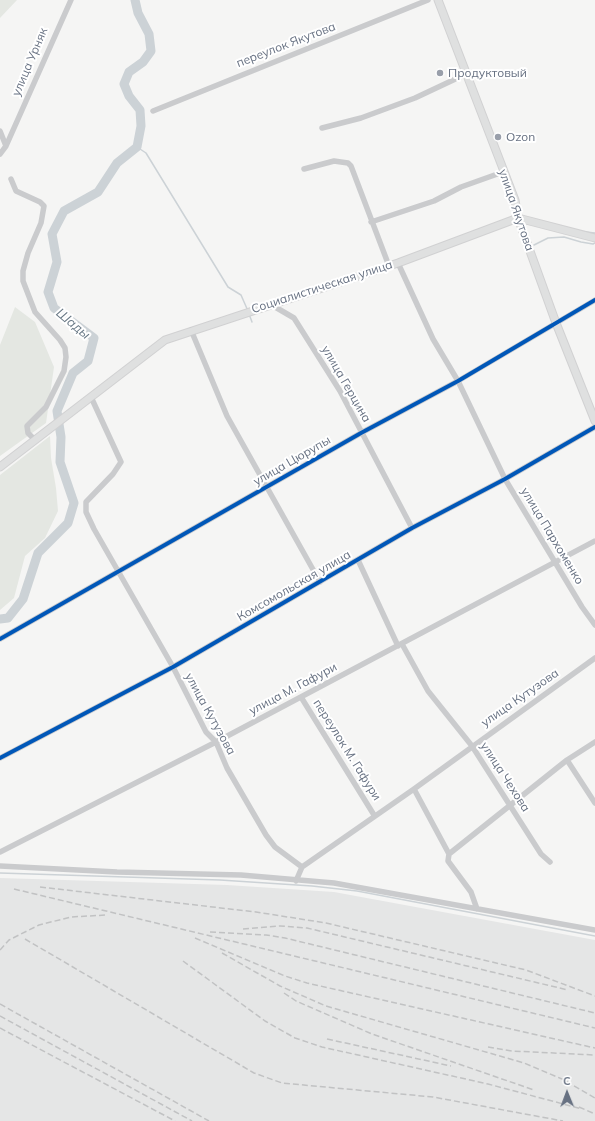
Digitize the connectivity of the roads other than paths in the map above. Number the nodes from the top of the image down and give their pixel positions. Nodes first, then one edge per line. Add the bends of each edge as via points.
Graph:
1 (70, 0) edge
2 (428, 0) edge
3 (438, 0) edge
4 (466, 74) junction
5 (153, 111) dead end
6 (322, 128) dead end
7 (0, 131) edge
8 (6, 146) junction
9 (0, 154) edge
10 (304, 169) dead end
11 (503, 172) junction
12 (11, 179) dead end
13 (518, 218) junction
14 (371, 222) junction
15 (595, 238) edge
16 (398, 263) junction
17 (389, 266) junction
18 (595, 300) edge
19 (270, 304) junction
20 (556, 323) junction
21 (191, 330) junction
22 (458, 381) junction
23 (91, 396) junction
24 (595, 421) edge
25 (595, 427) edge
26 (361, 433) junction
27 (35, 440) junction
28 (0, 467) edge
29 (504, 479) junction
30 (268, 486) junction
31 (412, 528) junction
32 (595, 542) edge
33 (358, 560) junction
34 (555, 563) junction
35 (118, 572) junction
36 (320, 582) junction
37 (595, 625) edge
38 (0, 639) edge
39 (400, 645) junction
40 (595, 658) edge
41 (173, 667) junction
42 (301, 697) junction
43 (216, 742) junction
44 (595, 742) edge
45 (472, 746) junction
46 (0, 758) edge
47 (567, 760) junction
48 (414, 789) junction
49 (595, 803) edge
50 (510, 804) junction
51 (374, 815) junction
52 (0, 852) edge
53 (449, 854) junction
54 (550, 862) dead end
55 (0, 866) edge
56 (302, 867) junction
57 (296, 881) junction
58 (477, 909) junction
59 (595, 930) edge

1 - 8 street, улица Урняк
2 - 5 street, переулок Якутова
3 - 4 street, улица Якутова
4 - 6 street via 415,98 361,118
4 - 11 street, улица Якутова
7 - 8 street
8 - 9 street, улица Урняк
10 - 14 street via 334,161 348,163
11 - 13 street, улица Якутова via 515,200
11 - 14 street via 461,187 434,201
12 - 27 street via 16,191 44,206 41,223 22,271 23,281 35,312 60,340 65,348 66,357 64,370 46,407 27,426 28,433
13 - 15 street
13 - 16 street, Социалистическая улица
13 - 20 street, улица Якутова
14 - 17 street
16 - 17 street, Социалистическая улица
16 - 22 street, улица Пархоменко via 433,339
17 - 19 street, Социалистическая улица
18 - 20 street, улица Цюрупы
19 - 21 street, Социалистическая улица
19 - 26 street, улица Герцина via 294,318 340,390
20 - 22 street, улица Цюрупы
20 - 24 street, улица Якутова
21 - 23 street, Социалистическая улица via 165,340
21 - 30 street via 227,416
22 - 26 street, улица Цюрупы
22 - 29 street, улица Пархоменко
23 - 27 street, Социалистическая улица
23 - 35 street, улица Кутузова via 121,462 86,502 86,512
25 - 29 street, Комсомольская улица
26 - 30 street, улица Цюрупы
26 - 31 street, улица Герцина
27 - 28 street, Социалистическая улица
29 - 31 street, Комсомольская улица
29 - 34 street, улица Пархоменко
30 - 35 street, улица Цюрупы
30 - 36 street
31 - 33 street, Комсомольская улица
32 - 34 street, улица М. Гафури
33 - 36 street, Комсомольская улица
33 - 39 street, улица Чехова
34 - 37 street, улица Пархоменко
34 - 39 street, улица М. Гафури
35 - 38 street, улица Цюрупы
35 - 41 street, улица Кутузова
36 - 41 street, Комсомольская улица
39 - 42 street, улица М. Гафури
39 - 45 street, улица Чехова via 428,691
40 - 45 street, улица Кутузова
41 - 43 street, улица Кутузова via 206,732
41 - 46 street, Комсомольская улица
42 - 43 street, улица М. Гафури
42 - 51 street, переулок М. Гафури
43 - 52 street, улица М. Гафури
43 - 56 street, улица Кутузова via 227,768 266,835 275,847
44 - 47 street
45 - 48 street, улица Кутузова
45 - 50 street, улица Чехова
47 - 49 street
47 - 50 street
48 - 51 street, улица Кутузова
48 - 53 street
50 - 53 street
50 - 54 street, улица Чехова via 541,854
51 - 56 street, улица Кутузова
53 - 58 street via 448,861 470,892
55 - 57 street via 242,875
56 - 57 street
57 - 58 street via 354,885
58 - 59 street

